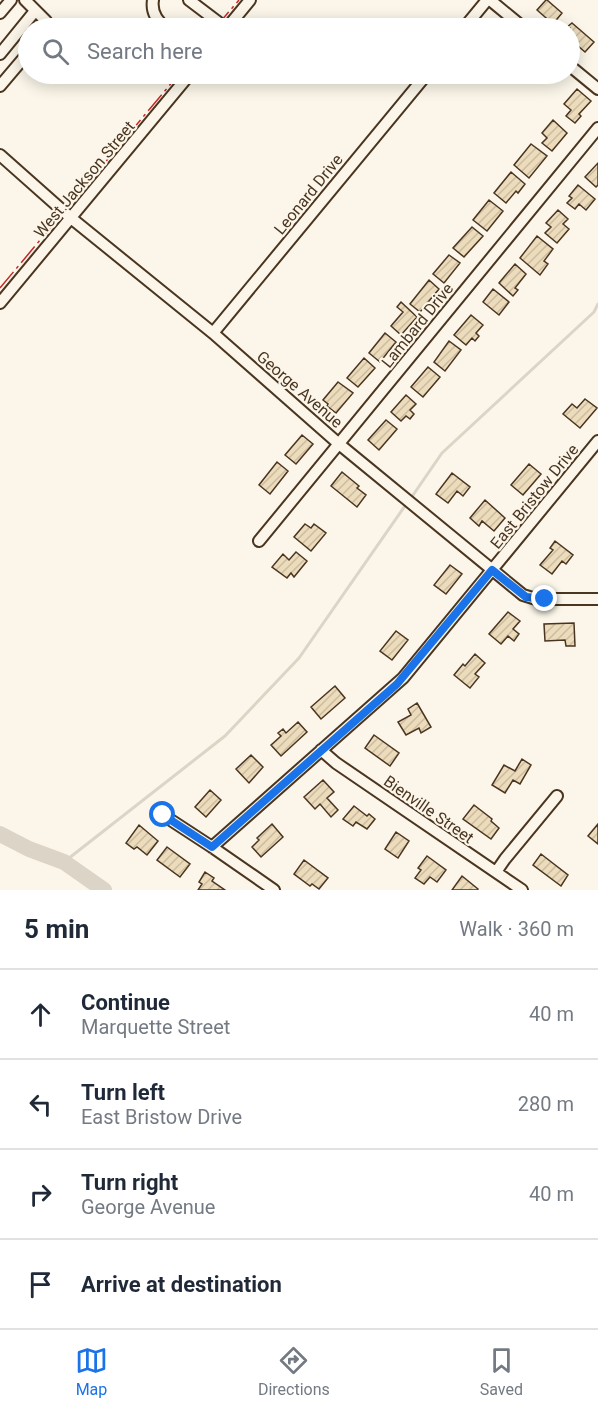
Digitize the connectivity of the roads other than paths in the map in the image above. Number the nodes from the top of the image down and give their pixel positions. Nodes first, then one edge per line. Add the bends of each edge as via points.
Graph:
1 (11, 0) edge
2 (26, 0) edge
3 (153, 0) edge
4 (189, 0) edge
5 (250, 0) edge
6 (488, 0) edge
7 (35, 11) junction
8 (0, 13) edge
9 (29, 18) edge
10 (43, 18) edge
11 (156, 18) edge
12 (213, 18) edge
13 (235, 18) edge
14 (473, 18) edge
15 (511, 18) edge
16 (18, 32) edge
17 (0, 54) edge
18 (18, 65) edge
19 (580, 74) edge
20 (182, 84) edge
21 (419, 84) edge
22 (0, 86) edge
23 (598, 89) edge
24 (598, 128) edge
25 (0, 155) edge
26 (71, 218) junction
27 (0, 303) edge
28 (213, 333) junction
29 (598, 441) edge
30 (339, 444) junction
31 (258, 541) dead end
32 (492, 570) junction
33 (598, 599) edge
34 (321, 750) junction
35 (558, 796) dead end
36 (163, 815) dead end
37 (212, 847) junction
38 (496, 872) junction
39 (274, 890) edge
40 (522, 890) edge

1 - 8 street
2 - 7 street
3 - 11 street
4 - 12 street
5 - 13 street
6 - 14 street
6 - 15 street
7 - 9 street
7 - 10 street
16 - 17 street
18 - 22 street
19 - 23 street
20 - 26 street, West Jackson Street
21 - 28 street, Leonard Drive
24 - 30 street, Lambard Drive
25 - 26 street, George Avenue
26 - 27 street, West Jackson Street
26 - 28 street, George Avenue
28 - 30 street, George Avenue
29 - 32 street, East Bristow Drive
30 - 31 street, Lambard Drive
30 - 32 street, George Avenue
32 - 33 street, George Avenue via 531,598
32 - 34 street, East Bristow Drive via 404,678
34 - 37 street, East Bristow Drive
34 - 38 street, Bienville Street
35 - 38 street
36 - 37 street
37 - 39 street
38 - 40 street, Bienville Street

